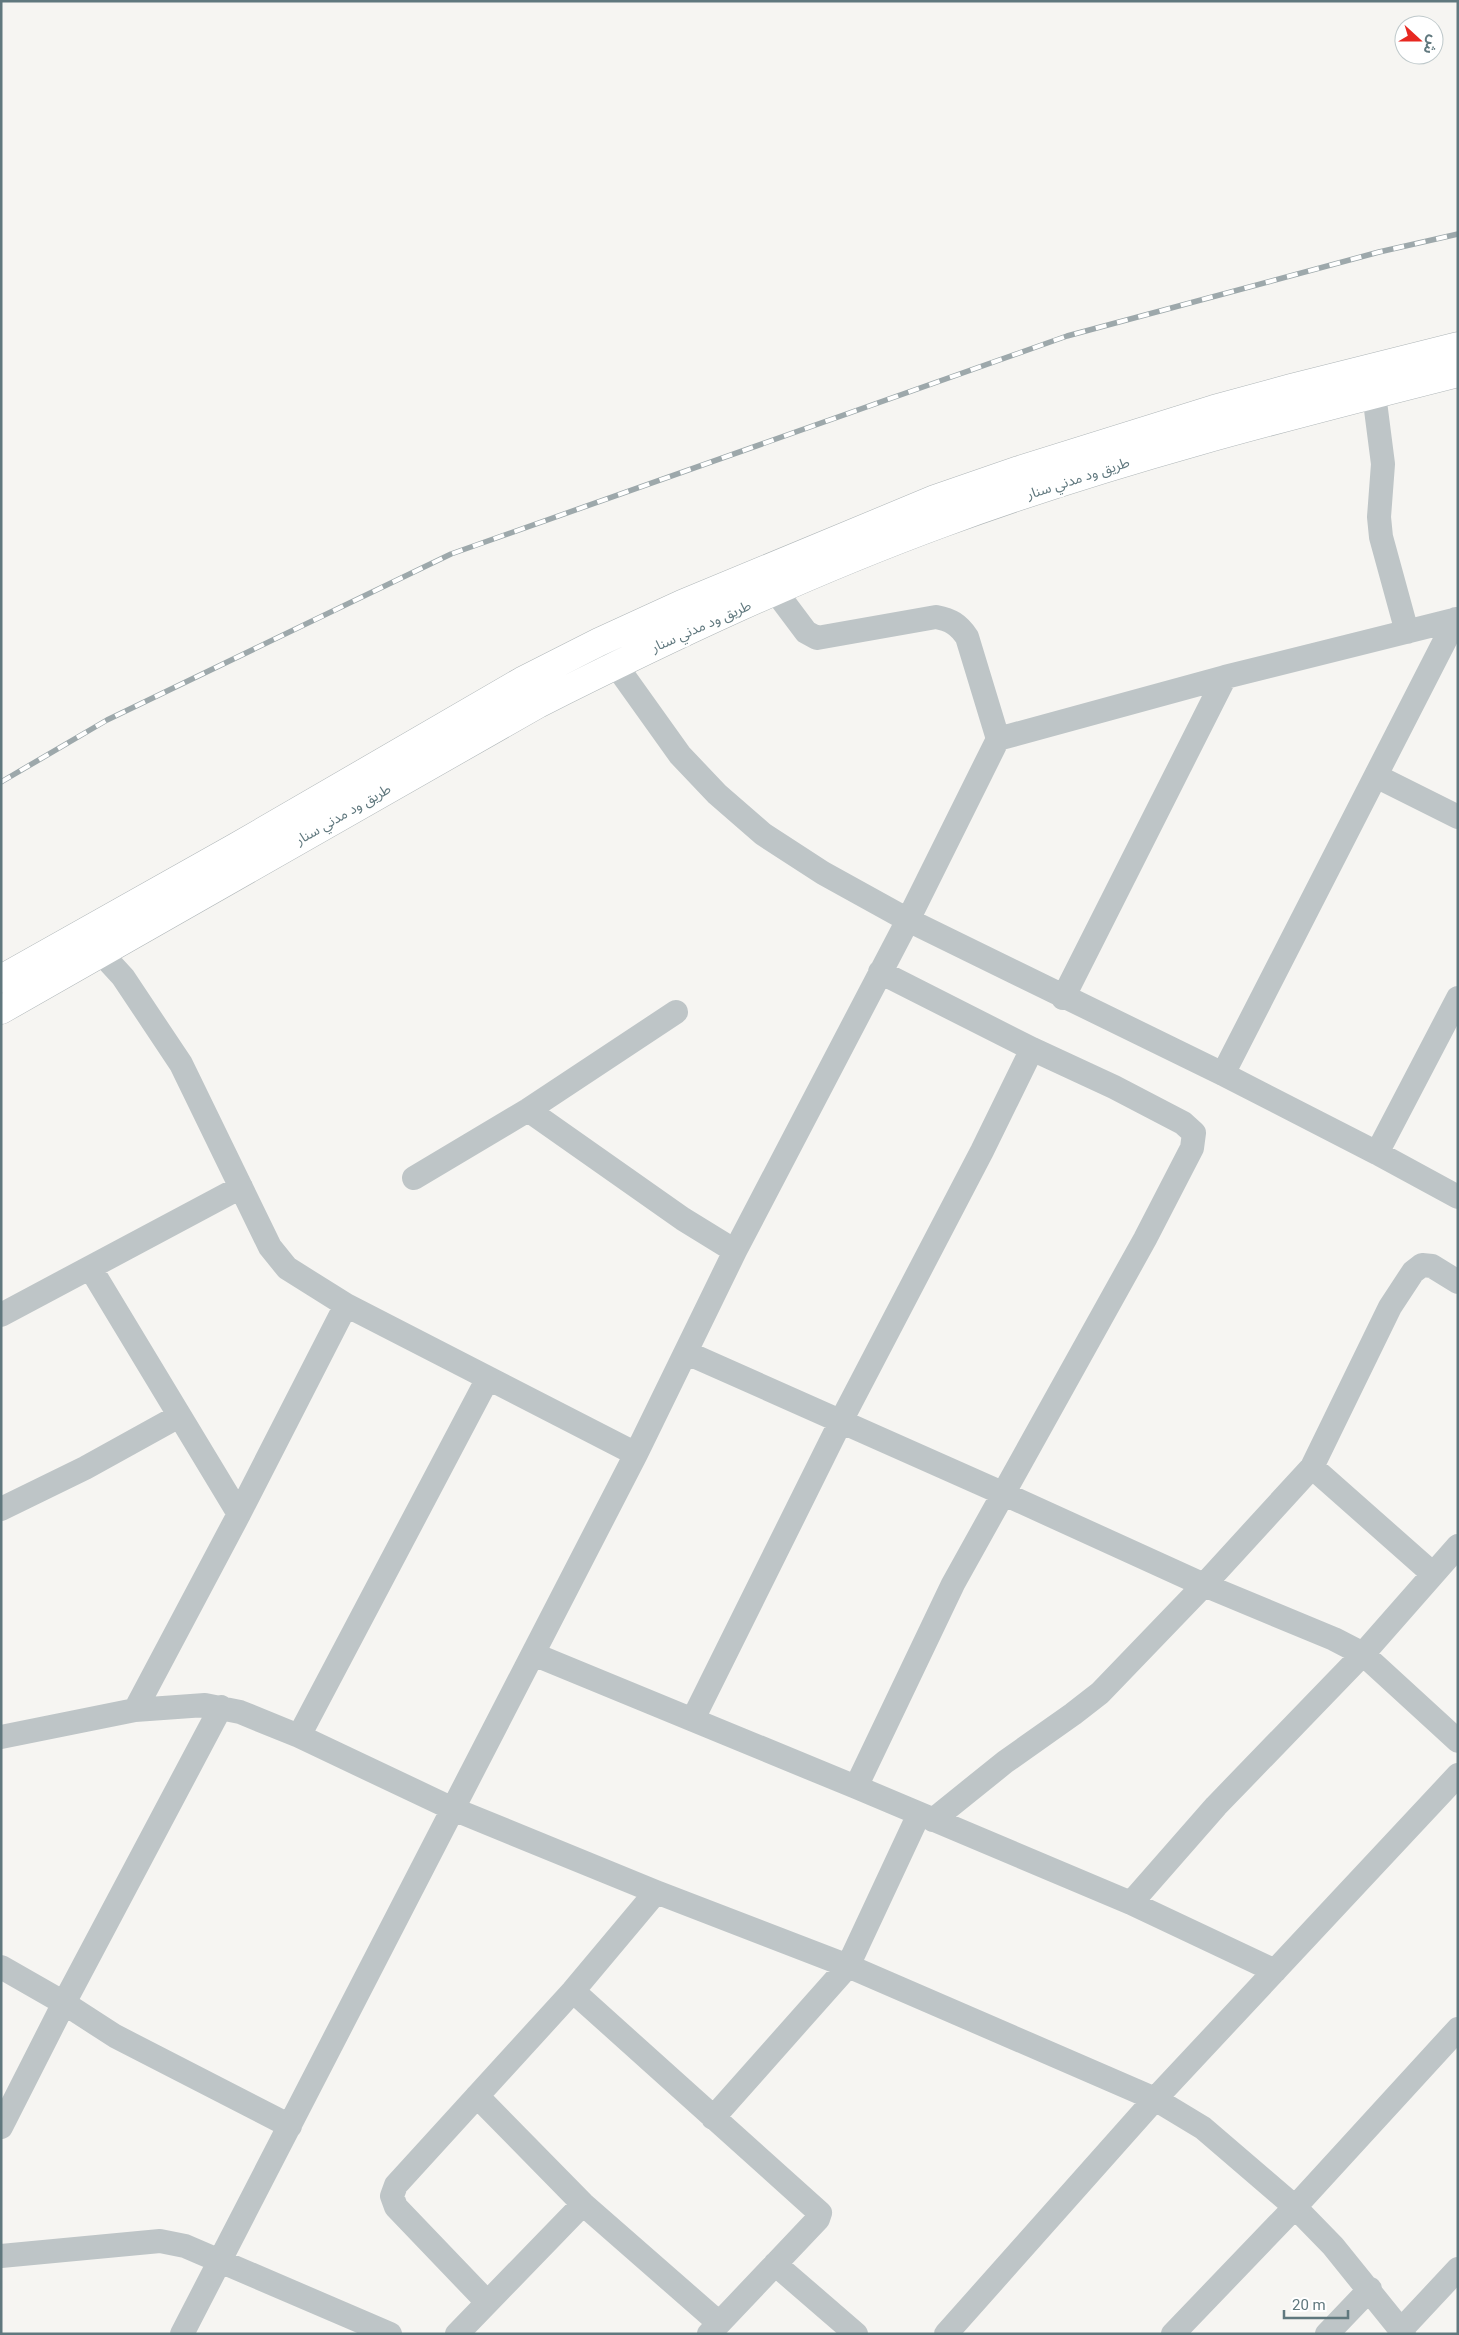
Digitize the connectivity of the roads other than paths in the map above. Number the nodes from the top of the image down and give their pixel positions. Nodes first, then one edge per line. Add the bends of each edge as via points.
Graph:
1 (1458, 346) edge
2 (1458, 373) edge
3 (1374, 394) junction
4 (776, 592) junction
5 (1457, 619) edge
6 (1408, 632) junction
7 (599, 642) junction
8 (615, 665) junction
9 (1225, 677) junction
10 (998, 739) junction
11 (1376, 776) junction
12 (1458, 817) edge
13 (908, 920) junction
14 (83, 933) junction
15 (101, 954) junction
16 (880, 972) junction
17 (1, 979) edge
18 (1063, 998) junction
19 (1458, 998) edge
20 (1, 1010) edge
21 (676, 1012) dead end
22 (1032, 1049) junction
23 (1223, 1074) junction
24 (528, 1110) junction
25 (1376, 1153) junction
26 (414, 1178) dead end
27 (242, 1187) junction
28 (1458, 1197) edge
29 (735, 1251) junction
30 (91, 1269) junction
31 (1458, 1282) edge
32 (346, 1305) junction
33 (1, 1315) edge
34 (687, 1353) junction
35 (488, 1378) junction
36 (179, 1416) junction
37 (840, 1423) junction
38 (636, 1454) junction
39 (1312, 1468) junction
40 (1002, 1493) junction
41 (1, 1509) edge
42 (239, 1514) junction
43 (1458, 1546) edge
44 (1433, 1574) junction
45 (1204, 1585) junction
46 (533, 1654) junction
47 (1363, 1654) junction
48 (221, 1706) junction
49 (134, 1710) junction
50 (693, 1719) junction
51 (2, 1735) edge
52 (299, 1736) junction
53 (1458, 1741) edge
54 (1458, 1775) edge
55 (856, 1787) junction
56 (453, 1809) junction
57 (926, 1817) junction
58 (656, 1892) junction
59 (1131, 1903) junction
60 (848, 1966) junction
61 (1, 1967) edge
62 (1275, 1972) junction
63 (574, 1991) junction
64 (64, 2003) junction
65 (1458, 2029) edge
66 (477, 2096) junction
67 (1156, 2100) junction
68 (4, 2114) edge
69 (713, 2118) junction
70 (290, 2126) junction
71 (583, 2204) junction
72 (1295, 2207) junction
73 (1, 2256) edge
74 (221, 2261) junction
75 (775, 2264) junction
76 (1458, 2270) edge
77 (1370, 2289) junction
78 (487, 2302) junction
79 (714, 2328) edge
80 (1403, 2332) edge
81 (182, 2334) edge
82 (390, 2334) edge
83 (457, 2334) edge
84 (856, 2334) edge
85 (946, 2334) edge
86 (1174, 2334) edge
87 (1327, 2334) edge

1 - 7 highway, طريق ود مدني سنار via 1262,396 1018,470 852,532
2 - 3 highway, طريق ود مدني سنار
3 - 4 highway, طريق ود مدني سنار via 1222,434 1030,493 942,523
3 - 6 street via 1383,464 1380,537
4 - 8 highway, طريق ود مدني سنار
4 - 10 street via 806,632 817,638 936,617 949,619 960,626
5 - 6 street
5 - 11 street
6 - 9 street
7 - 8 street
7 - 14 highway, طريق ود مدني سنار via 442,726
8 - 13 street via 680,755 717,794 763,834 823,873
8 - 15 highway, طريق ود مدني سنار via 457,748
9 - 10 street
9 - 18 street
10 - 13 street
11 - 12 street
11 - 23 street
13 - 16 street
13 - 18 street
14 - 15 street
14 - 17 highway, طريق ود مدني سنار
15 - 20 highway, طريق ود مدني سنار
15 - 27 street via 123,977 181,1064
16 - 22 street
16 - 29 street
18 - 23 street
19 - 25 street
21 - 24 street
22 - 37 street
22 - 40 street via 1183,1123 1194,1133 1192,1148 1145,1239
23 - 25 street
24 - 26 street
24 - 29 street via 683,1219
25 - 28 street
27 - 30 street
27 - 32 street via 270,1247 287,1268
29 - 34 street
30 - 33 street
30 - 36 street
31 - 39 street via 1432,1266 1422,1265 1412,1272 1390,1306
32 - 35 street
32 - 42 street
34 - 37 street
34 - 38 street
35 - 38 street
35 - 52 street
36 - 41 street via 85,1468
36 - 42 street
37 - 40 street
37 - 50 street
38 - 46 street
39 - 44 street
39 - 45 street
40 - 45 street
40 - 55 street via 953,1584
42 - 49 street
43 - 44 street
44 - 47 street
45 - 47 street
45 - 57 street via 1100,1693
46 - 50 street
46 - 56 street
47 - 53 street
47 - 59 street via 1216,1806
48 - 49 street
48 - 52 street
48 - 64 street
49 - 51 street
50 - 55 street
52 - 56 street
54 - 62 street
55 - 57 street
56 - 58 street
56 - 70 street
57 - 59 street
57 - 60 street
58 - 60 street
58 - 63 street
59 - 62 street
60 - 67 street
60 - 69 street
61 - 64 street
62 - 67 street
63 - 66 street
63 - 69 street
64 - 68 street
64 - 70 street via 116,2036
65 - 72 street
66 - 71 street
66 - 78 street via 396,2185 392,2196 396,2207
67 - 72 street via 1203,2128
67 - 85 street
69 - 75 street via 820,2213
70 - 74 street
71 - 78 street
71 - 79 street
72 - 77 street
72 - 86 street
73 - 74 street via 160,2241 186,2246
74 - 81 street
74 - 82 street
75 - 79 street
75 - 84 street
76 - 80 street
77 - 80 street
77 - 87 street
78 - 83 street

